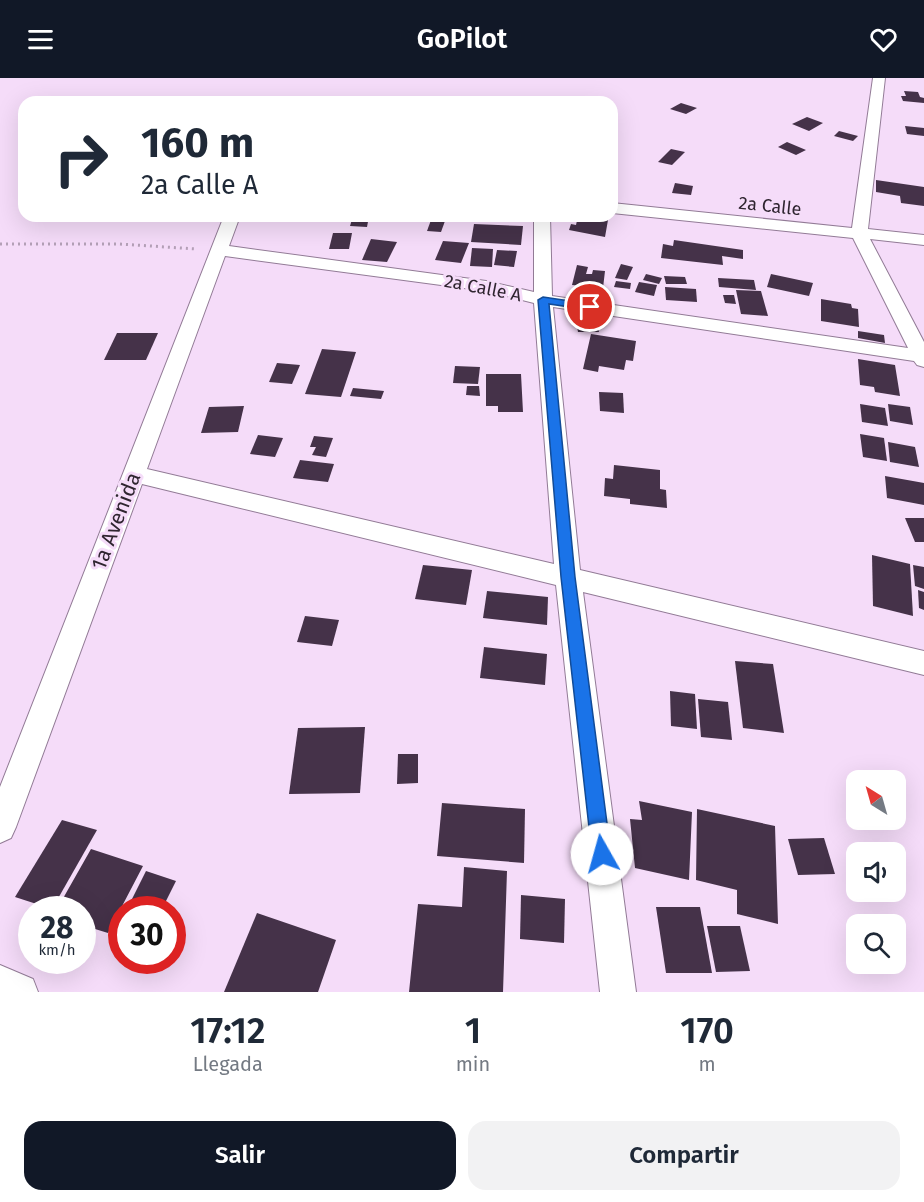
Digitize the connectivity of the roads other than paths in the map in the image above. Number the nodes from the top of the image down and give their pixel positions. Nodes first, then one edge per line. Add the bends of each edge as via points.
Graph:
1 (879, 78) edge
2 (618, 209) edge
3 (229, 222) edge
4 (542, 222) edge
5 (859, 234) junction
6 (924, 240) edge
7 (219, 250) junction
8 (543, 300) junction
9 (923, 357) edge
10 (134, 474) junction
11 (568, 577) junction
12 (924, 663) edge
13 (0, 827) edge
14 (0, 983) edge
15 (20, 992) edge
16 (618, 992) edge

1 - 5 street
2 - 5 street, 2a Calle
3 - 7 street, 1a Avenida
4 - 8 street
5 - 6 street, 2a Calle
5 - 9 street
7 - 8 street, 2a Calle A via 486,286
7 - 10 street, 1a Avenida
8 - 9 street, 2a Calle A
8 - 11 street
10 - 11 street
10 - 13 street, 1a Avenida
11 - 12 street
11 - 16 street
14 - 15 street

